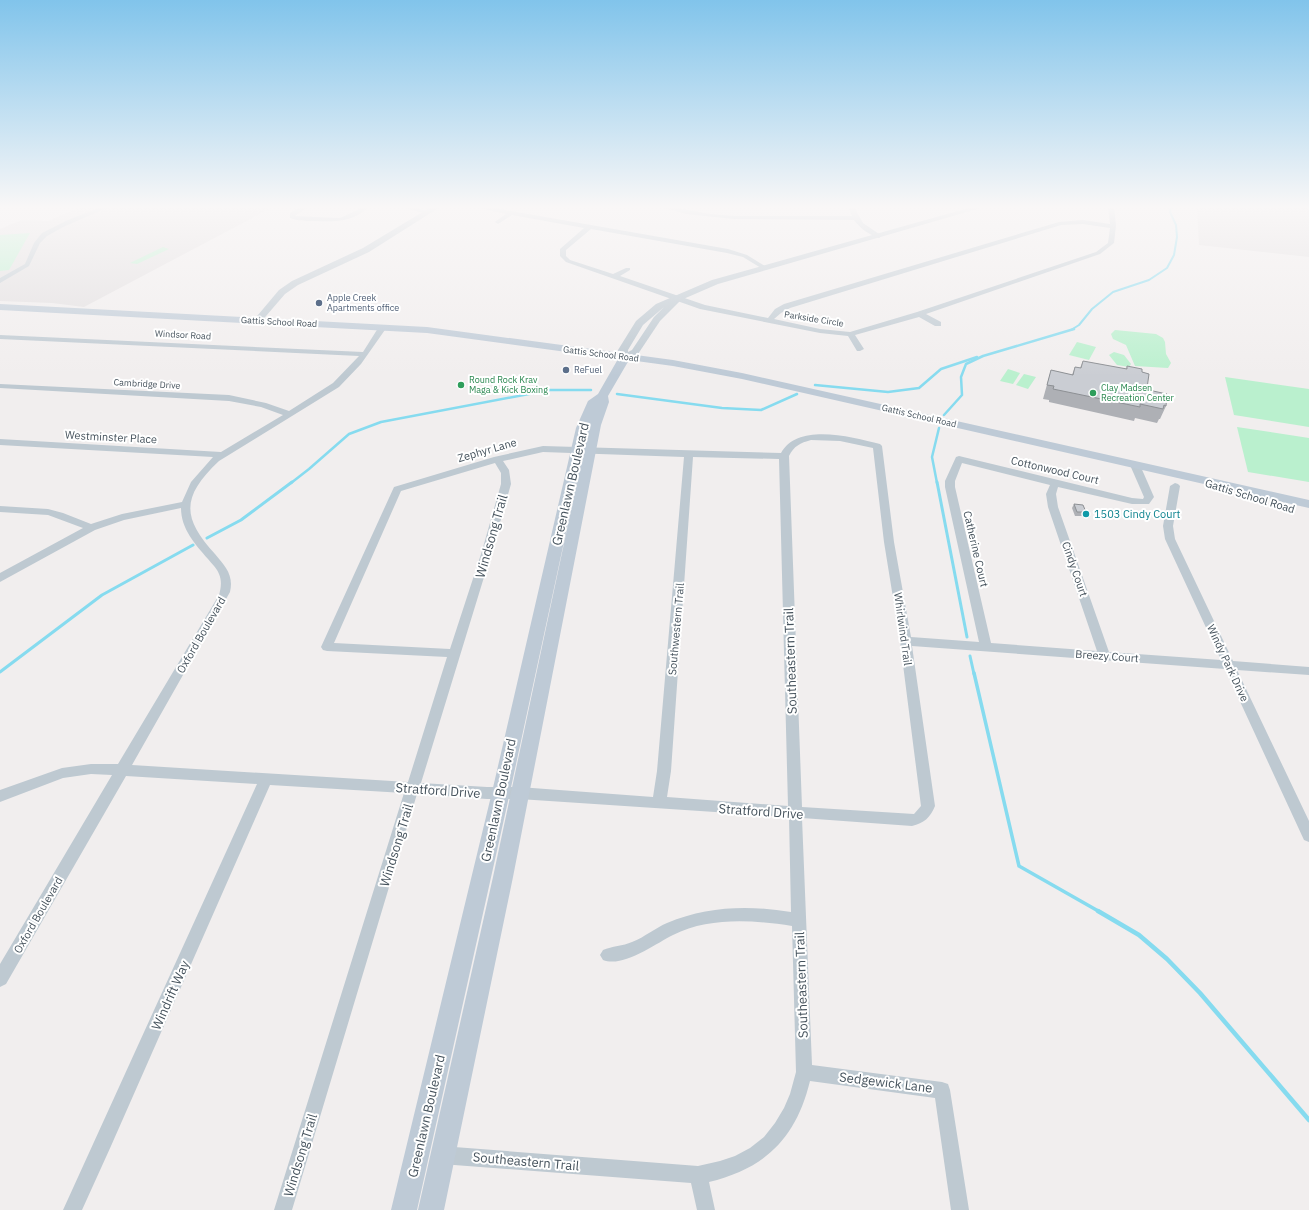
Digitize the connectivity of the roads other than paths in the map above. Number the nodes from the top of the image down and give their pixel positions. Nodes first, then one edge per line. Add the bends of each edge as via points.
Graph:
1 (27, 263) edge
2 (337, 263) edge
3 (574, 263) edge
4 (757, 263) edge
5 (776, 263) edge
6 (929, 263) edge
7 (1070, 263) edge
8 (763, 267) junction
9 (628, 269) dead end
10 (613, 277) junction
11 (0, 281) edge
12 (677, 299) junction
13 (0, 307) edge
14 (920, 314) junction
15 (257, 321) junction
16 (769, 321) junction
17 (938, 324) dead end
18 (383, 327) junction
19 (850, 334) junction
20 (0, 337) edge
21 (860, 350) dead end
22 (365, 354) junction
23 (625, 357) junction
24 (0, 386) edge
25 (290, 414) junction
26 (0, 442) edge
27 (583, 449) junction
28 (689, 454) junction
29 (221, 456) junction
30 (784, 456) junction
31 (497, 459) junction
32 (959, 459) joint
33 (1135, 465) junction
34 (1192, 478) junction
35 (1055, 483) junction
36 (1175, 486) dead end
37 (186, 504) junction
38 (1309, 504) edge
39 (0, 509) edge
40 (1309, 514) edge
41 (91, 528) junction
42 (0, 578) edge
43 (906, 640) junction
44 (986, 646) junction
45 (454, 653) junction
46 (1104, 656) junction
47 (1230, 665) junction
48 (1309, 671) edge
49 (123, 770) junction
50 (266, 779) junction
51 (413, 788) junction
52 (510, 793) junction
53 (0, 796) edge
54 (659, 803) junction
55 (795, 813) junction
56 (925, 813) joint
57 (1309, 836) edge
58 (799, 920) junction
59 (608, 955) dead end
60 (0, 979) edge
61 (804, 1072) junction
62 (417, 1153) junction
63 (443, 1155) junction
64 (698, 1175) junction
65 (72, 1210) edge
66 (283, 1210) edge
67 (404, 1210) edge
68 (431, 1210) edge
69 (706, 1210) edge
70 (960, 1210) edge

1 - 11 street
2 - 15 street via 295,283 282,292
3 - 10 street, Parkside Circle
4 - 8 street
5 - 8 street, Greenlawn Boulevard
6 - 16 street via 787,306
7 - 14 street, Parkside Circle
8 - 12 street, Greenlawn Boulevard via 714,282
9 - 10 street
10 - 12 street, Parkside Circle
12 - 16 street, Parkside Circle
12 - 23 street, Greenlawn Boulevard via 657,319 635,352
13 - 15 main road, Gattis School Road
14 - 17 street
14 - 19 street, Parkside Circle
15 - 18 main road, Gattis School Road
16 - 19 street, Parkside Circle
18 - 22 street, Oxford Boulevard
18 - 23 main road, Gattis School Road via 442,332
19 - 21 street
20 - 22 street, Windsor Road
22 - 25 street, Oxford Boulevard via 354,370 340,383
23 - 27 main road, Greenlawn Boulevard via 602,396 594,401 589,410
23 - 33 main road, Gattis School Road via 718,371
24 - 25 street, Cambridge Drive via 229,398
25 - 29 street, Oxford Boulevard
26 - 29 street, Westminster Place
27 - 28 street, Zephyr Lane
27 - 31 street, Zephyr Lane via 543,449
27 - 52 main road, Greenlawn Boulevard
28 - 30 street, Zephyr Lane
28 - 54 street, Southwestern Trail via 664,772
29 - 37 street, Oxford Boulevard via 196,479
30 - 43 street, Whirlwind Trail via 785,451 793,443 813,438 834,438 877,446 889,542
30 - 55 street, Southeastern Trail
31 - 45 street, Windsong Trail via 507,476 506,484 488,551
31 - 45 street, Zephyr Lane via 397,489 327,647
32 - 35 street, Cottonwood Court
32 - 44 street, Catherine Court via 950,487
33 - 34 main road, Gattis School Road
33 - 35 street, Cottonwood Court via 1149,497 1146,502
34 - 38 main road, Gattis School Road
34 - 40 main road, Gattis School Road
35 - 46 street, Cindy Court via 1051,494 1052,507
36 - 47 street, Windy Park Drive via 1168,526 1170,539
37 - 41 street via 122,517
37 - 49 street, Oxford Boulevard via 187,521 223,570 227,586 222,600
39 - 41 street via 48,512
41 - 42 street
43 - 44 street, Breezy Court
43 - 56 street, Whirlwind Trail via 928,806
44 - 46 street, Breezy Court
45 - 51 street, Windsong Trail
46 - 47 street, Breezy Court
47 - 48 street, Breezy Court
47 - 57 street, Windy Park Drive
49 - 50 street, Stratford Drive
49 - 53 street, Stratford Drive via 91,769 62,773
49 - 60 street, Oxford Boulevard
50 - 51 street, Stratford Drive
50 - 65 street, Windrift Way
51 - 52 street, Stratford Drive
51 - 66 street, Windsong Trail
52 - 54 street, Stratford Drive
52 - 62 main road, Greenlawn Boulevard
52 - 63 main road, Greenlawn Boulevard via 503,877
54 - 55 street, Stratford Drive
55 - 56 street, Stratford Drive via 912,820 920,818
55 - 58 street, Southeastern Trail
58 - 59 street via 763,915 719,916 676,927 632,950
58 - 61 street, Southeastern Trail
61 - 64 street, Southeastern Trail via 791,1115 778,1134 762,1150 742,1163 721,1171
61 - 70 street, Sedgewick Lane via 942,1090
62 - 63 street, Southeastern Trail
62 - 67 main road, Greenlawn Boulevard
63 - 64 street, Southeastern Trail
63 - 68 main road, Greenlawn Boulevard
64 - 69 street

